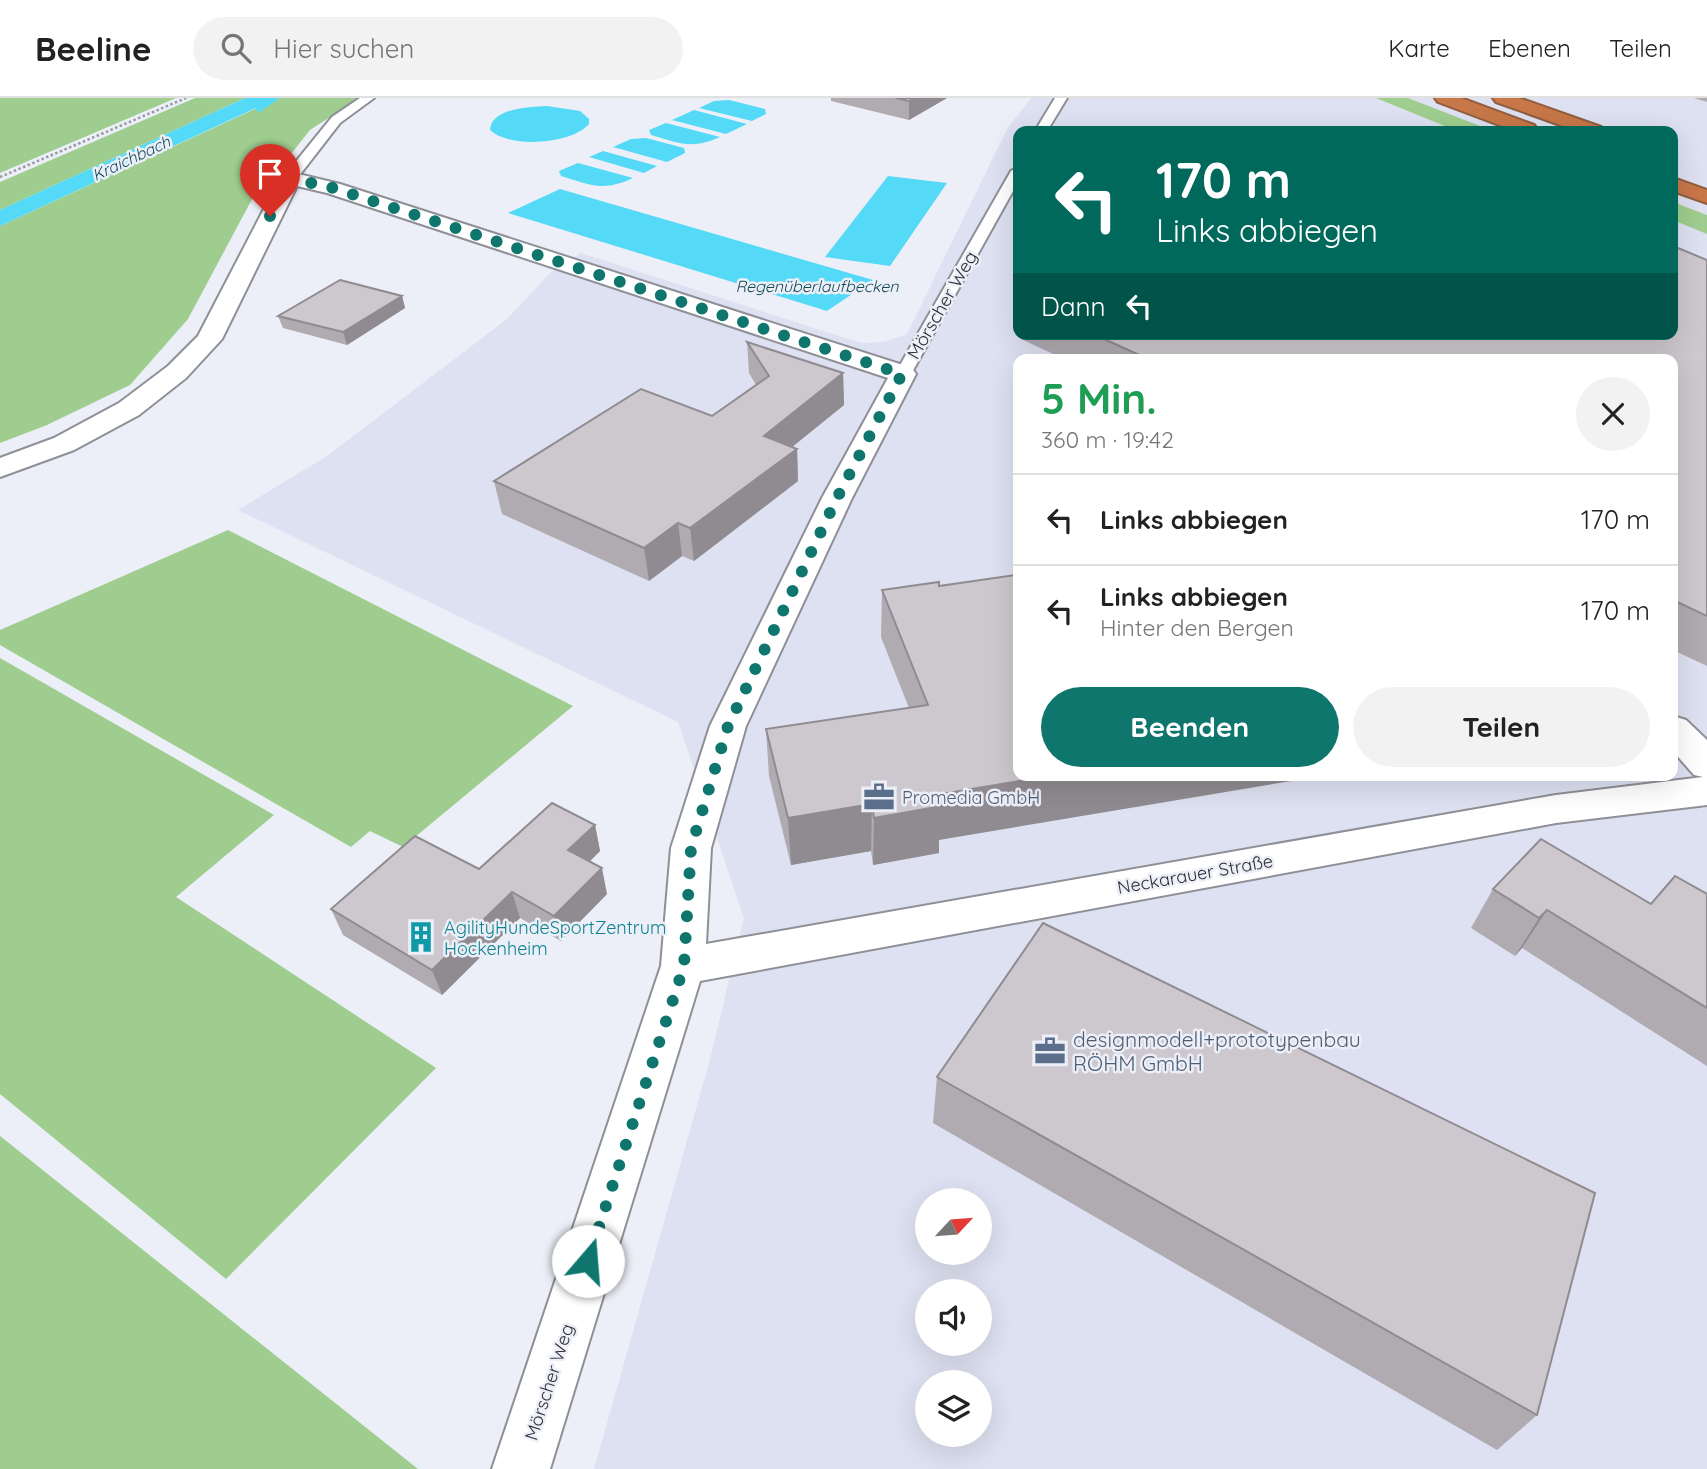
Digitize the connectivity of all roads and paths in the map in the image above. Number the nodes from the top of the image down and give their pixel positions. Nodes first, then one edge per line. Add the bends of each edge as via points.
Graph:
1 (186, 98) edge
2 (368, 98) edge
3 (1061, 98) edge
4 (1444, 98) edge
5 (1502, 98) edge
6 (1044, 126) edge
7 (1519, 126) edge
8 (1580, 126) edge
9 (0, 177) edge
10 (290, 178) junction
11 (1013, 180) edge
12 (1678, 186) edge
13 (1707, 197) edge
14 (902, 374) junction
15 (0, 468) edge
16 (1678, 734) edge
17 (1707, 765) edge
18 (1707, 791) edge
19 (684, 966) junction
20 (521, 1469) edge

1 - 9 path
2 - 10 lane via 337,120
3 - 6 lane
4 - 7 highway
5 - 8 highway
10 - 14 street via 333,188
10 - 15 street via 209,339 177,372 129,408 64,444
11 - 14 lane, Mörscher Weg
12 - 13 highway
14 - 19 street, Mörscher Weg via 728,726 691,848
16 - 17 street
18 - 19 street, Neckarauer Straße via 1556,808
19 - 20 street, Mörscher Weg

